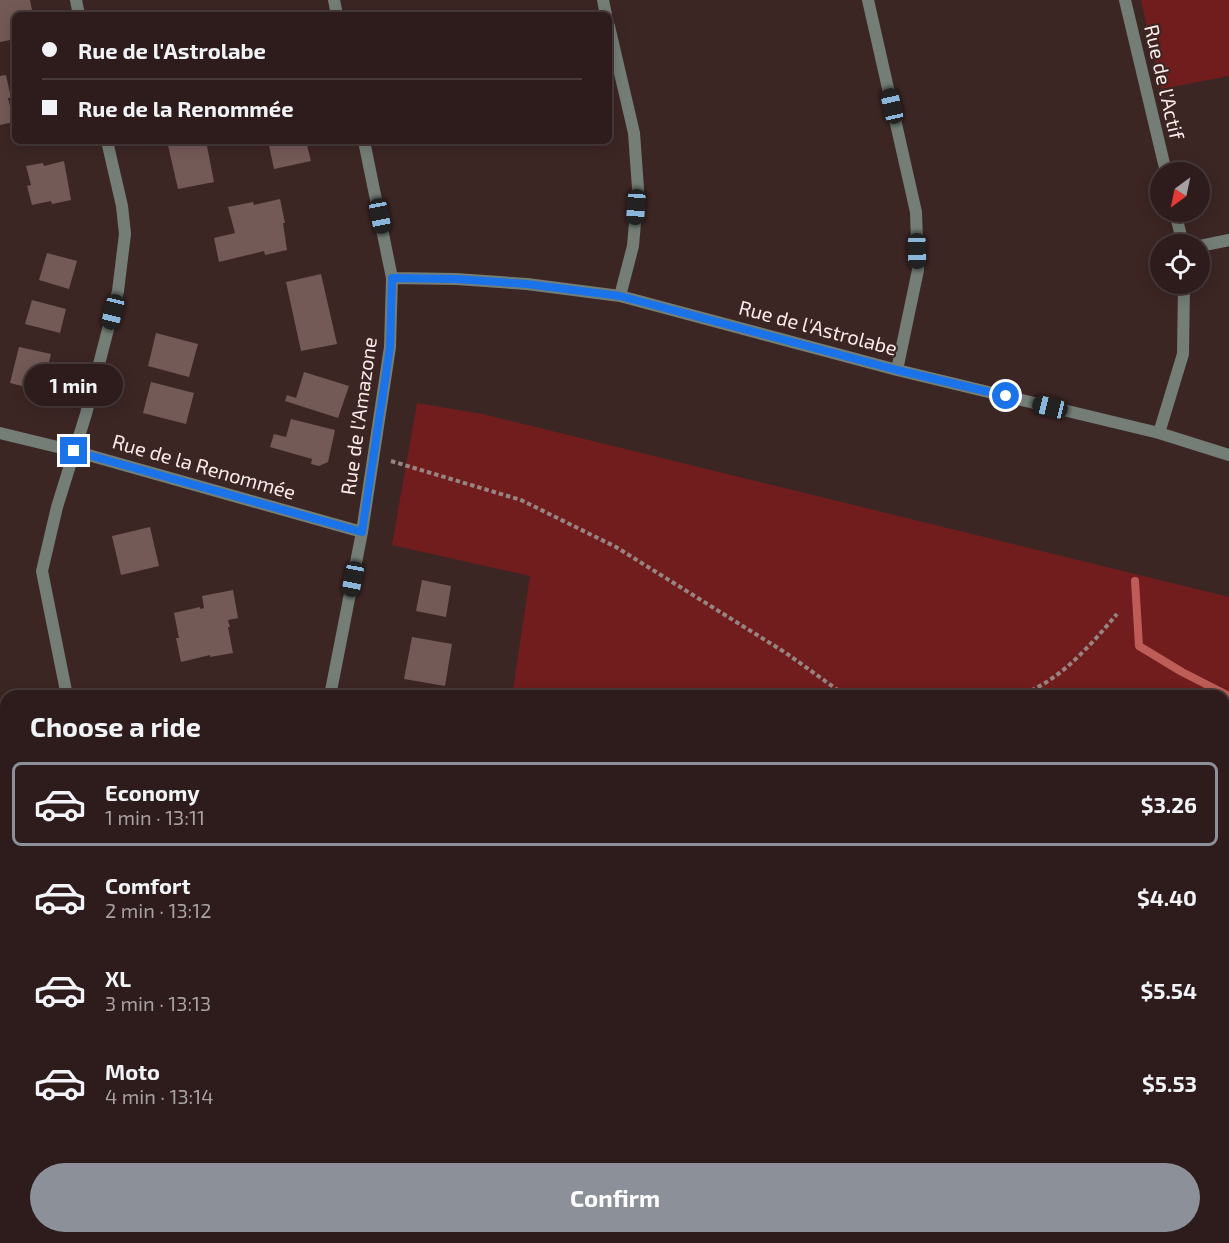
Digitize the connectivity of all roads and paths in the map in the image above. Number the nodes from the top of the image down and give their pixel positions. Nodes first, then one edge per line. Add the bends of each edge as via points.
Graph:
1 (868, 0) edge
2 (1125, 0) edge
3 (612, 39) edge
4 (108, 144) edge
5 (365, 144) edge
6 (1164, 162) edge
7 (1229, 240) edge
8 (1210, 244) edge
9 (392, 278) junction
10 (1184, 294) edge
11 (620, 296) junction
12 (897, 370) junction
13 (0, 433) edge
14 (1159, 433) junction
15 (74, 451) junction
16 (1229, 455) edge
17 (374, 456) junction
18 (362, 532) junction
19 (1116, 614) dead end
20 (66, 690) edge
21 (331, 690) edge
22 (838, 690) edge
23 (1033, 690) edge

1 - 12 street via 916,212 918,270
2 - 6 street, Rue de l'Actif
3 - 11 street via 634,133 638,188 633,246
4 - 15 street via 125,234 118,291
5 - 9 street, Rue de l'Amazone
7 - 8 street
9 - 11 street, Rue de l'Astrolabe via 527,284
9 - 17 street, Rue de l'Amazone via 390,347
10 - 14 street via 1183,354
11 - 12 street, Rue de l'Astrolabe
12 - 14 street, Rue de l'Astrolabe
13 - 15 street, Rue de la Renommée
14 - 16 street, Rue de l'Astrolabe
15 - 18 street, Rue de la Renommée
15 - 20 street via 42,571
17 - 18 street, Rue de l'Amazone
17 - 22 path via 521,500 616,547 786,653
18 - 21 street, Rue de l'Amazone
19 - 23 path via 1080,656

